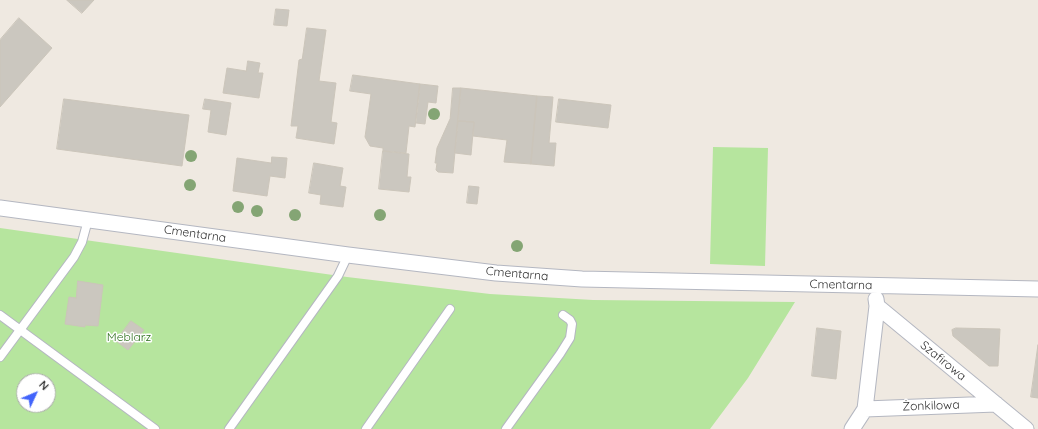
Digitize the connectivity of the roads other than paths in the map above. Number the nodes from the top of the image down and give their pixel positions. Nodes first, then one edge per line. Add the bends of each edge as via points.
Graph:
1 (0, 208) edge
2 (88, 220) junction
3 (348, 255) junction
4 (875, 285) junction
5 (1038, 289) edge
6 (876, 306) junction
7 (450, 309) dead end
8 (0, 314) edge
9 (563, 315) dead end
10 (20, 329) junction
11 (0, 357) edge
12 (996, 404) junction
13 (865, 409) junction
14 (155, 429) edge
15 (229, 429) edge
16 (366, 429) edge
17 (506, 429) edge
18 (852, 429) edge
19 (1026, 429) edge

1 - 2 street, Cmentarna
2 - 3 street, Cmentarna
2 - 10 lane via 82,242 74,257
3 - 4 street, Cmentarna via 496,273 582,279
3 - 15 lane via 338,276
4 - 5 street, Cmentarna
4 - 6 street
6 - 12 street, Szafirowa
6 - 13 street
7 - 16 lane
8 - 10 lane
9 - 17 lane via 572,324 570,338
10 - 11 lane
10 - 14 lane
12 - 13 street, Żonkilowa
12 - 19 street, Szafirowa
13 - 18 street

